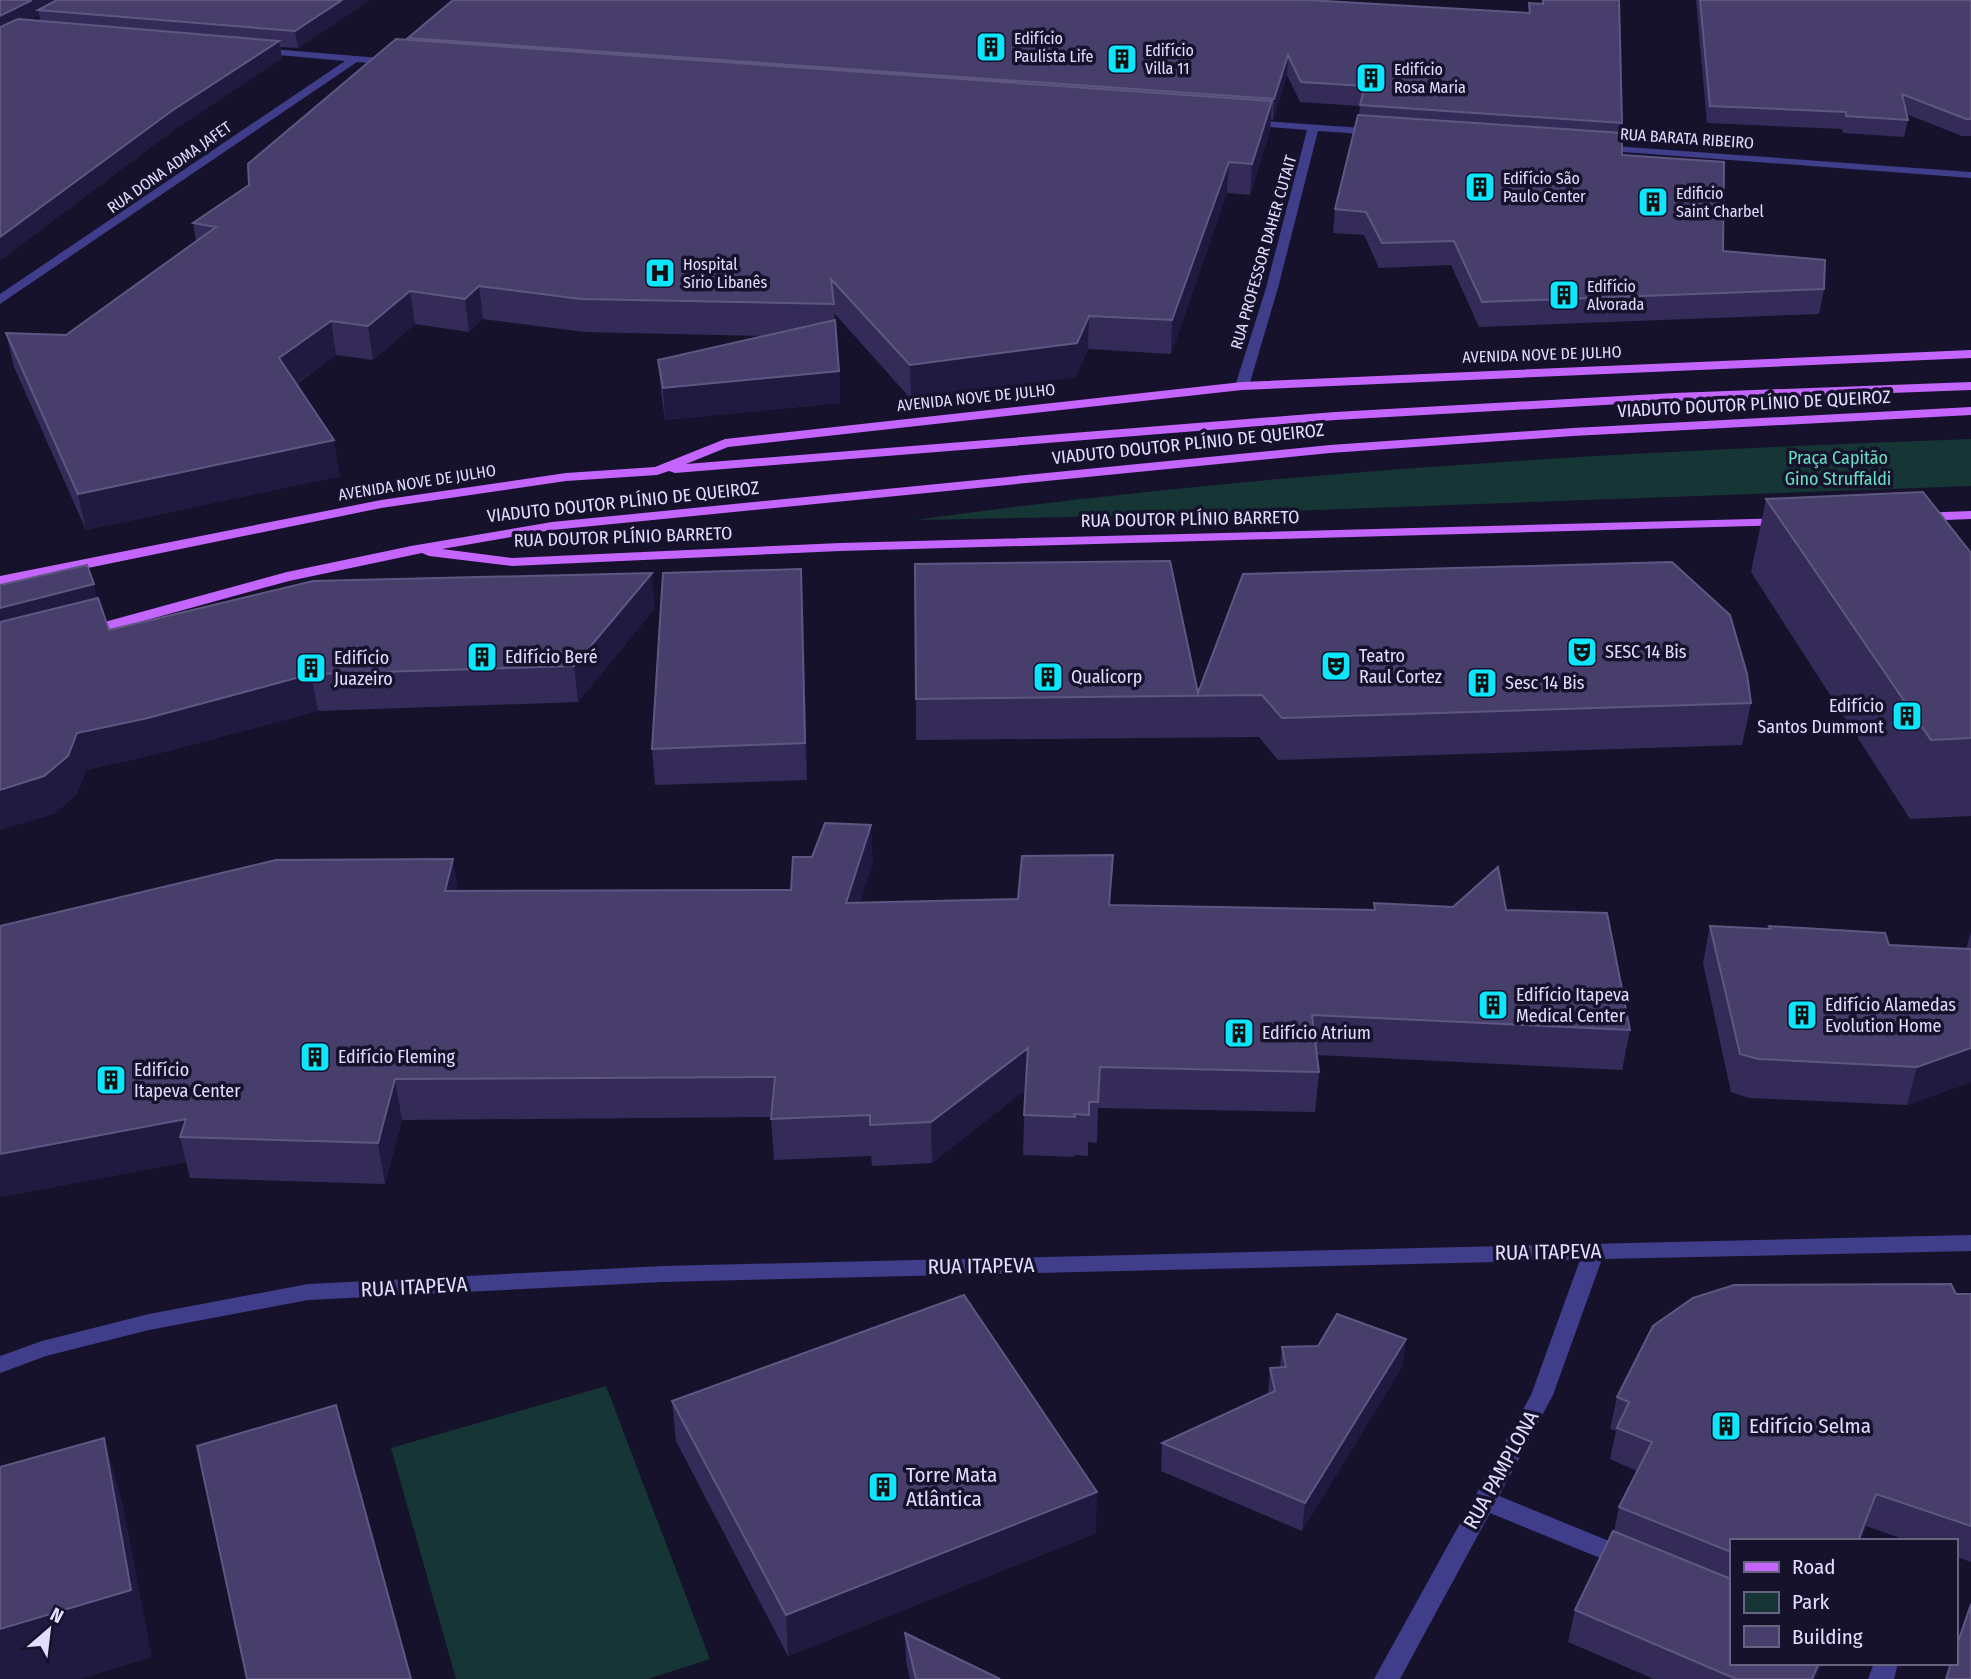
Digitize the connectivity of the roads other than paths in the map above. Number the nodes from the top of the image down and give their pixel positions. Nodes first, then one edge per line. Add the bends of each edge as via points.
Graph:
1 (247, 50) edge
2 (355, 59) junction
3 (408, 63) edge
4 (1230, 122) edge
5 (1314, 128) junction
6 (1386, 132) edge
7 (1583, 147) edge
8 (1971, 174) edge
9 (0, 300) edge
10 (1971, 354) edge
11 (1242, 386) junction
12 (1971, 386) edge
13 (1971, 411) edge
14 (657, 471) junction
15 (1971, 515) edge
16 (1902, 517) edge
17 (1806, 520) edge
18 (411, 550) junction
19 (0, 581) edge
20 (74, 635) edge
21 (1971, 1243) edge
22 (1594, 1251) junction
23 (0, 1365) edge
24 (1484, 1500) junction
25 (1645, 1566) edge
26 (1387, 1679) edge

1 - 2 street
2 - 3 street
2 - 9 street, RUA DONA ADMA JAFET
4 - 5 street
5 - 6 street
5 - 11 street, RUA PROFESSOR DAHER CUTAIT
7 - 8 street, RUA BARATA RIBEIRO
10 - 11 main road, AVENIDA NOVE DE JULHO
11 - 14 main road, AVENIDA NOVE DE JULHO via 725,443
12 - 14 main road, VIADUTO DOUTOR PLÍNIO DE QUEIROZ via 1335,416
13 - 18 main road, VIADUTO DOUTOR PLÍNIO DE QUEIROZ via 1343,448 552,526
14 - 19 main road, AVENIDA NOVE DE JULHO via 566,477 381,504
15 - 16 main road
17 - 18 main road, RUA DOUTOR PLÍNIO BARRETO via 840,547 512,562
18 - 20 main road via 287,577
21 - 22 street, RUA ITAPEVA
22 - 23 street, RUA ITAPEVA via 663,1274 308,1292 149,1322 41,1349
22 - 24 street, RUA PAMPLONA via 1542,1395
24 - 25 street
24 - 26 street, RUA PAMPLONA

